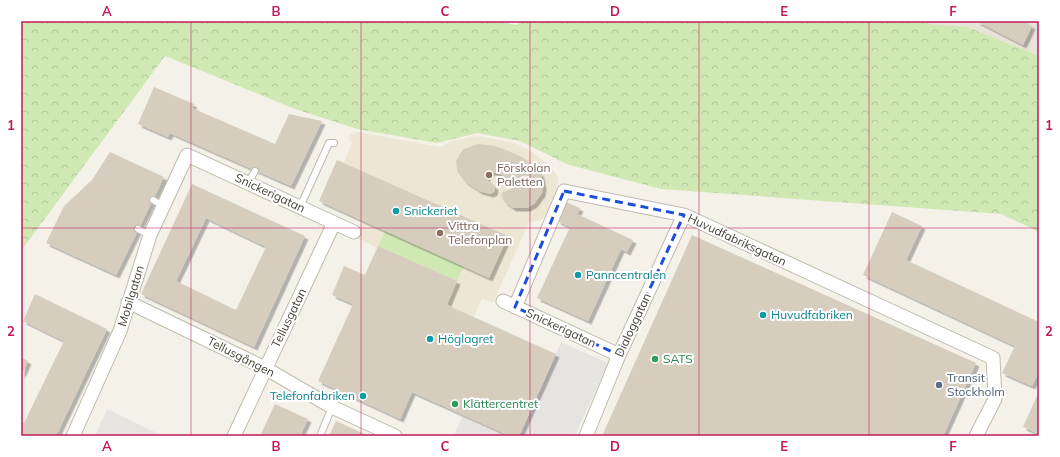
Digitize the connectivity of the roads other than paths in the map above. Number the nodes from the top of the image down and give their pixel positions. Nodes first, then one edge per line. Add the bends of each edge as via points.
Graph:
1 (334, 143) dead end
2 (187, 155) joint
3 (255, 171) dead end
4 (248, 183) junction
5 (300, 207) junction
6 (684, 215) junction
7 (334, 223) junction
8 (138, 230) dead end
9 (354, 232) dead end
10 (150, 235) junction
11 (128, 302) junction
12 (509, 304) joint
13 (619, 355) junction
14 (265, 368) junction
15 (332, 407) junction
16 (72, 436) edge
17 (234, 436) edge
18 (320, 436) edge
19 (395, 436) edge
20 (586, 436) edge
21 (976, 436) edge

1 - 5 lane via 328,143
2 - 4 street, Snickerigatan
2 - 10 street, Mobilgatan via 158,203
3 - 4 lane
4 - 5 street, Snickerigatan
5 - 7 street, Snickerigatan
6 - 12 street, Huvudfabriksgatan via 564,191
6 - 13 street, Dialoggatan
6 - 21 street, Huvudfabriksgatan via 993,358 995,399
7 - 9 street, Snickerigatan
7 - 14 street, Tellusgatan
8 - 10 lane
10 - 11 street, Mobilgatan
11 - 14 street, Tellusgången
11 - 16 street, Mobilgatan via 120,331
12 - 13 street, Snickerigatan
13 - 20 street, Dialoggatan
14 - 15 street, Tellusgången
14 - 17 street, Tellusgatan
15 - 18 lane
15 - 19 street, Tellusgången

